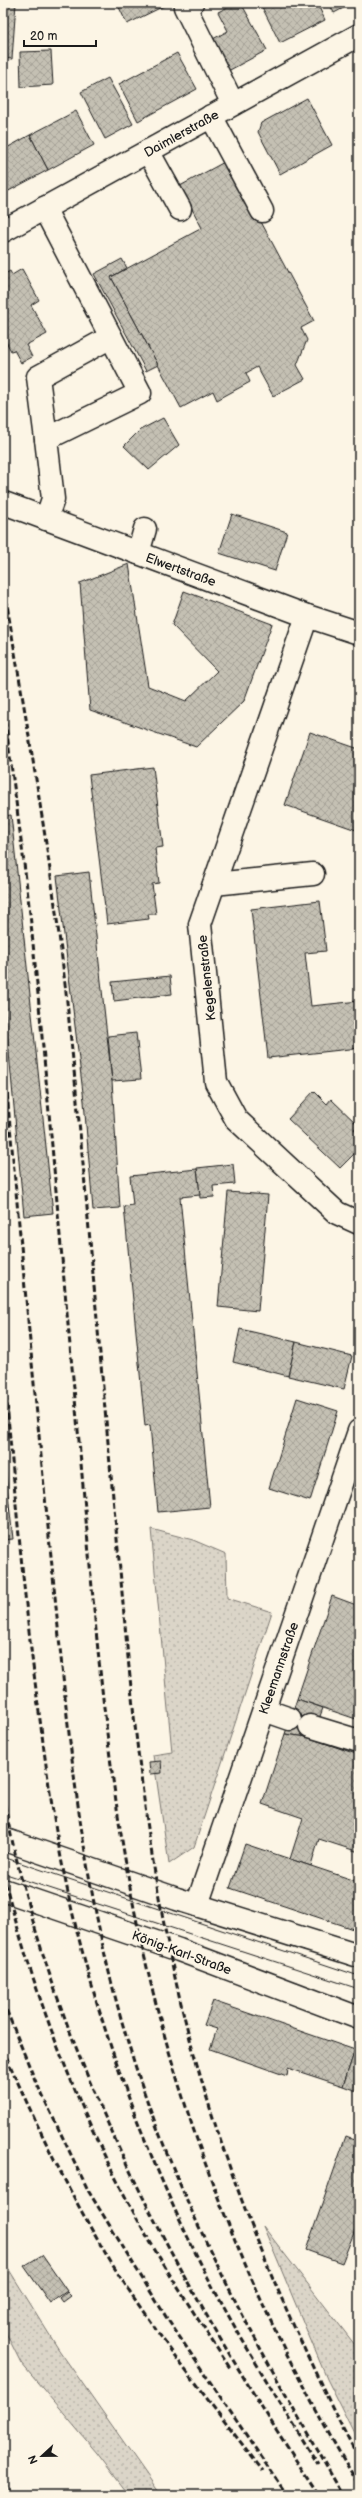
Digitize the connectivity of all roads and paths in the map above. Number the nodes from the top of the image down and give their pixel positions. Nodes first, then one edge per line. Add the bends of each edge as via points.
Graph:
1 (192, 3) edge
2 (359, 34) edge
3 (233, 104) junction
4 (211, 116) junction
5 (148, 151) junction
6 (44, 208) junction
7 (180, 209) dead end
8 (262, 211) dead end
9 (3, 231) edge
10 (112, 337) junction
11 (46, 439) junction
12 (4, 503) dead end
13 (46, 519) junction
14 (145, 529) dead end
15 (138, 553) junction
16 (307, 616) junction
17 (359, 632) edge
18 (313, 874) dead end
19 (214, 884) junction
20 (359, 1223) edge
21 (359, 1433) edge
22 (264, 1710) junction
23 (290, 1720) dead end
24 (310, 1726) dead end
25 (359, 1741) edge
26 (3, 1839) edge
27 (3, 1890) edge
28 (197, 1905) junction
29 (359, 1956) edge
30 (359, 2018) edge

1 - 3 street via 185,6
2 - 3 street, Daimlerstraße
3 - 4 street, Daimlerstraße
4 - 5 street, Daimlerstraße
4 - 8 street
5 - 6 street, Daimlerstraße
5 - 7 street
6 - 9 street, Daimlerstraße
6 - 10 street
10 - 11 street via 38,377
10 - 11 street via 140,393
11 - 13 street via 53,500
12 - 13 street, Elwertstraße
13 - 15 street, Elwertstraße
14 - 15 street
15 - 16 street, Elwertstraße
16 - 17 street, Elwertstraße
16 - 19 street, Kegelenstraße
18 - 19 street
19 - 20 street, Kegelenstraße via 200,924 216,1082 236,1119 337,1213
21 - 22 street, Kleemannstraße
22 - 23 street
22 - 28 street, Kleemannstraße
24 - 25 street
26 - 28 street
27 - 30 street, König-Karl-Straße via 179,1950
28 - 29 street

